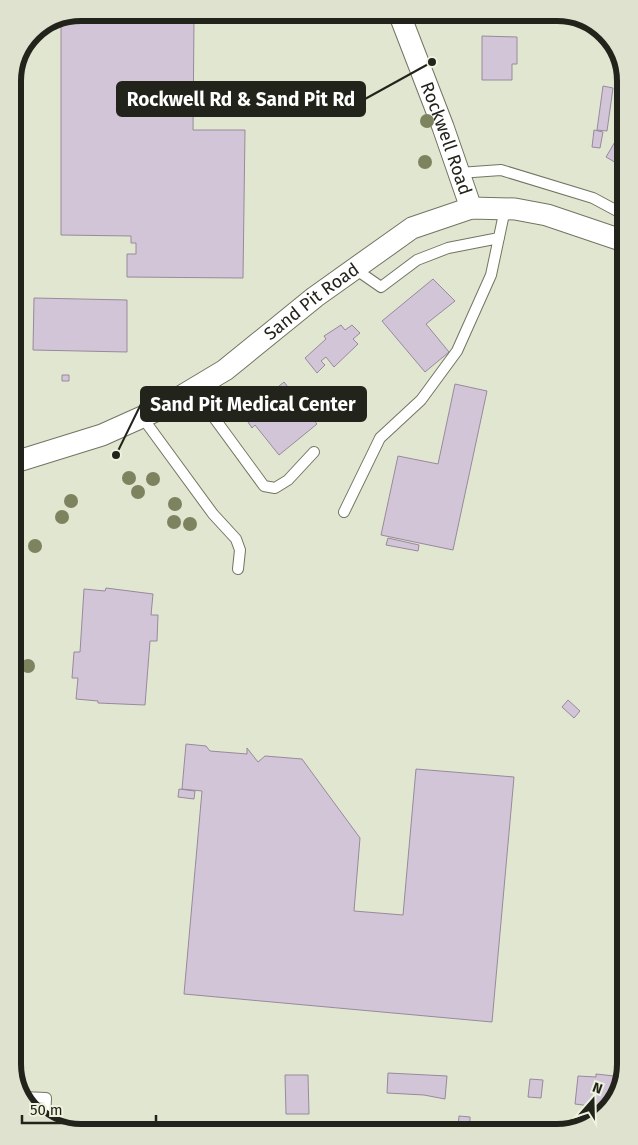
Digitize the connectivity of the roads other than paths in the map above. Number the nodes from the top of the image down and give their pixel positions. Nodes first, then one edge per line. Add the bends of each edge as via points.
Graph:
1 (402, 21) edge
2 (459, 173) junction
3 (471, 208) junction
4 (505, 209) junction
5 (617, 211) edge
6 (499, 238) junction
7 (617, 239) edge
8 (355, 269) junction
9 (193, 389) junction
10 (142, 417) junction
11 (314, 452) dead end
12 (21, 460) edge
13 (344, 512) dead end
14 (238, 569) dead end
15 (31, 1097) edge
16 (45, 1112) edge

1 - 2 street, Rockwell Road
2 - 3 street, Rockwell Road
2 - 5 lane via 501,170 593,198
3 - 4 street, Sand Pit Road
3 - 8 street, Sand Pit Road via 412,228
4 - 6 lane
4 - 7 street, Sand Pit Road via 547,214
6 - 8 lane via 448,248 417,260 381,287
6 - 13 lane via 491,275 457,351 421,400 380,438
8 - 9 street, Sand Pit Road via 225,370
9 - 10 street, Sand Pit Road
9 - 11 lane via 264,486 275,488 288,480
10 - 12 street, Sand Pit Road via 102,435
10 - 14 lane via 213,514 236,539 240,550
15 - 16 lane via 46,1098

